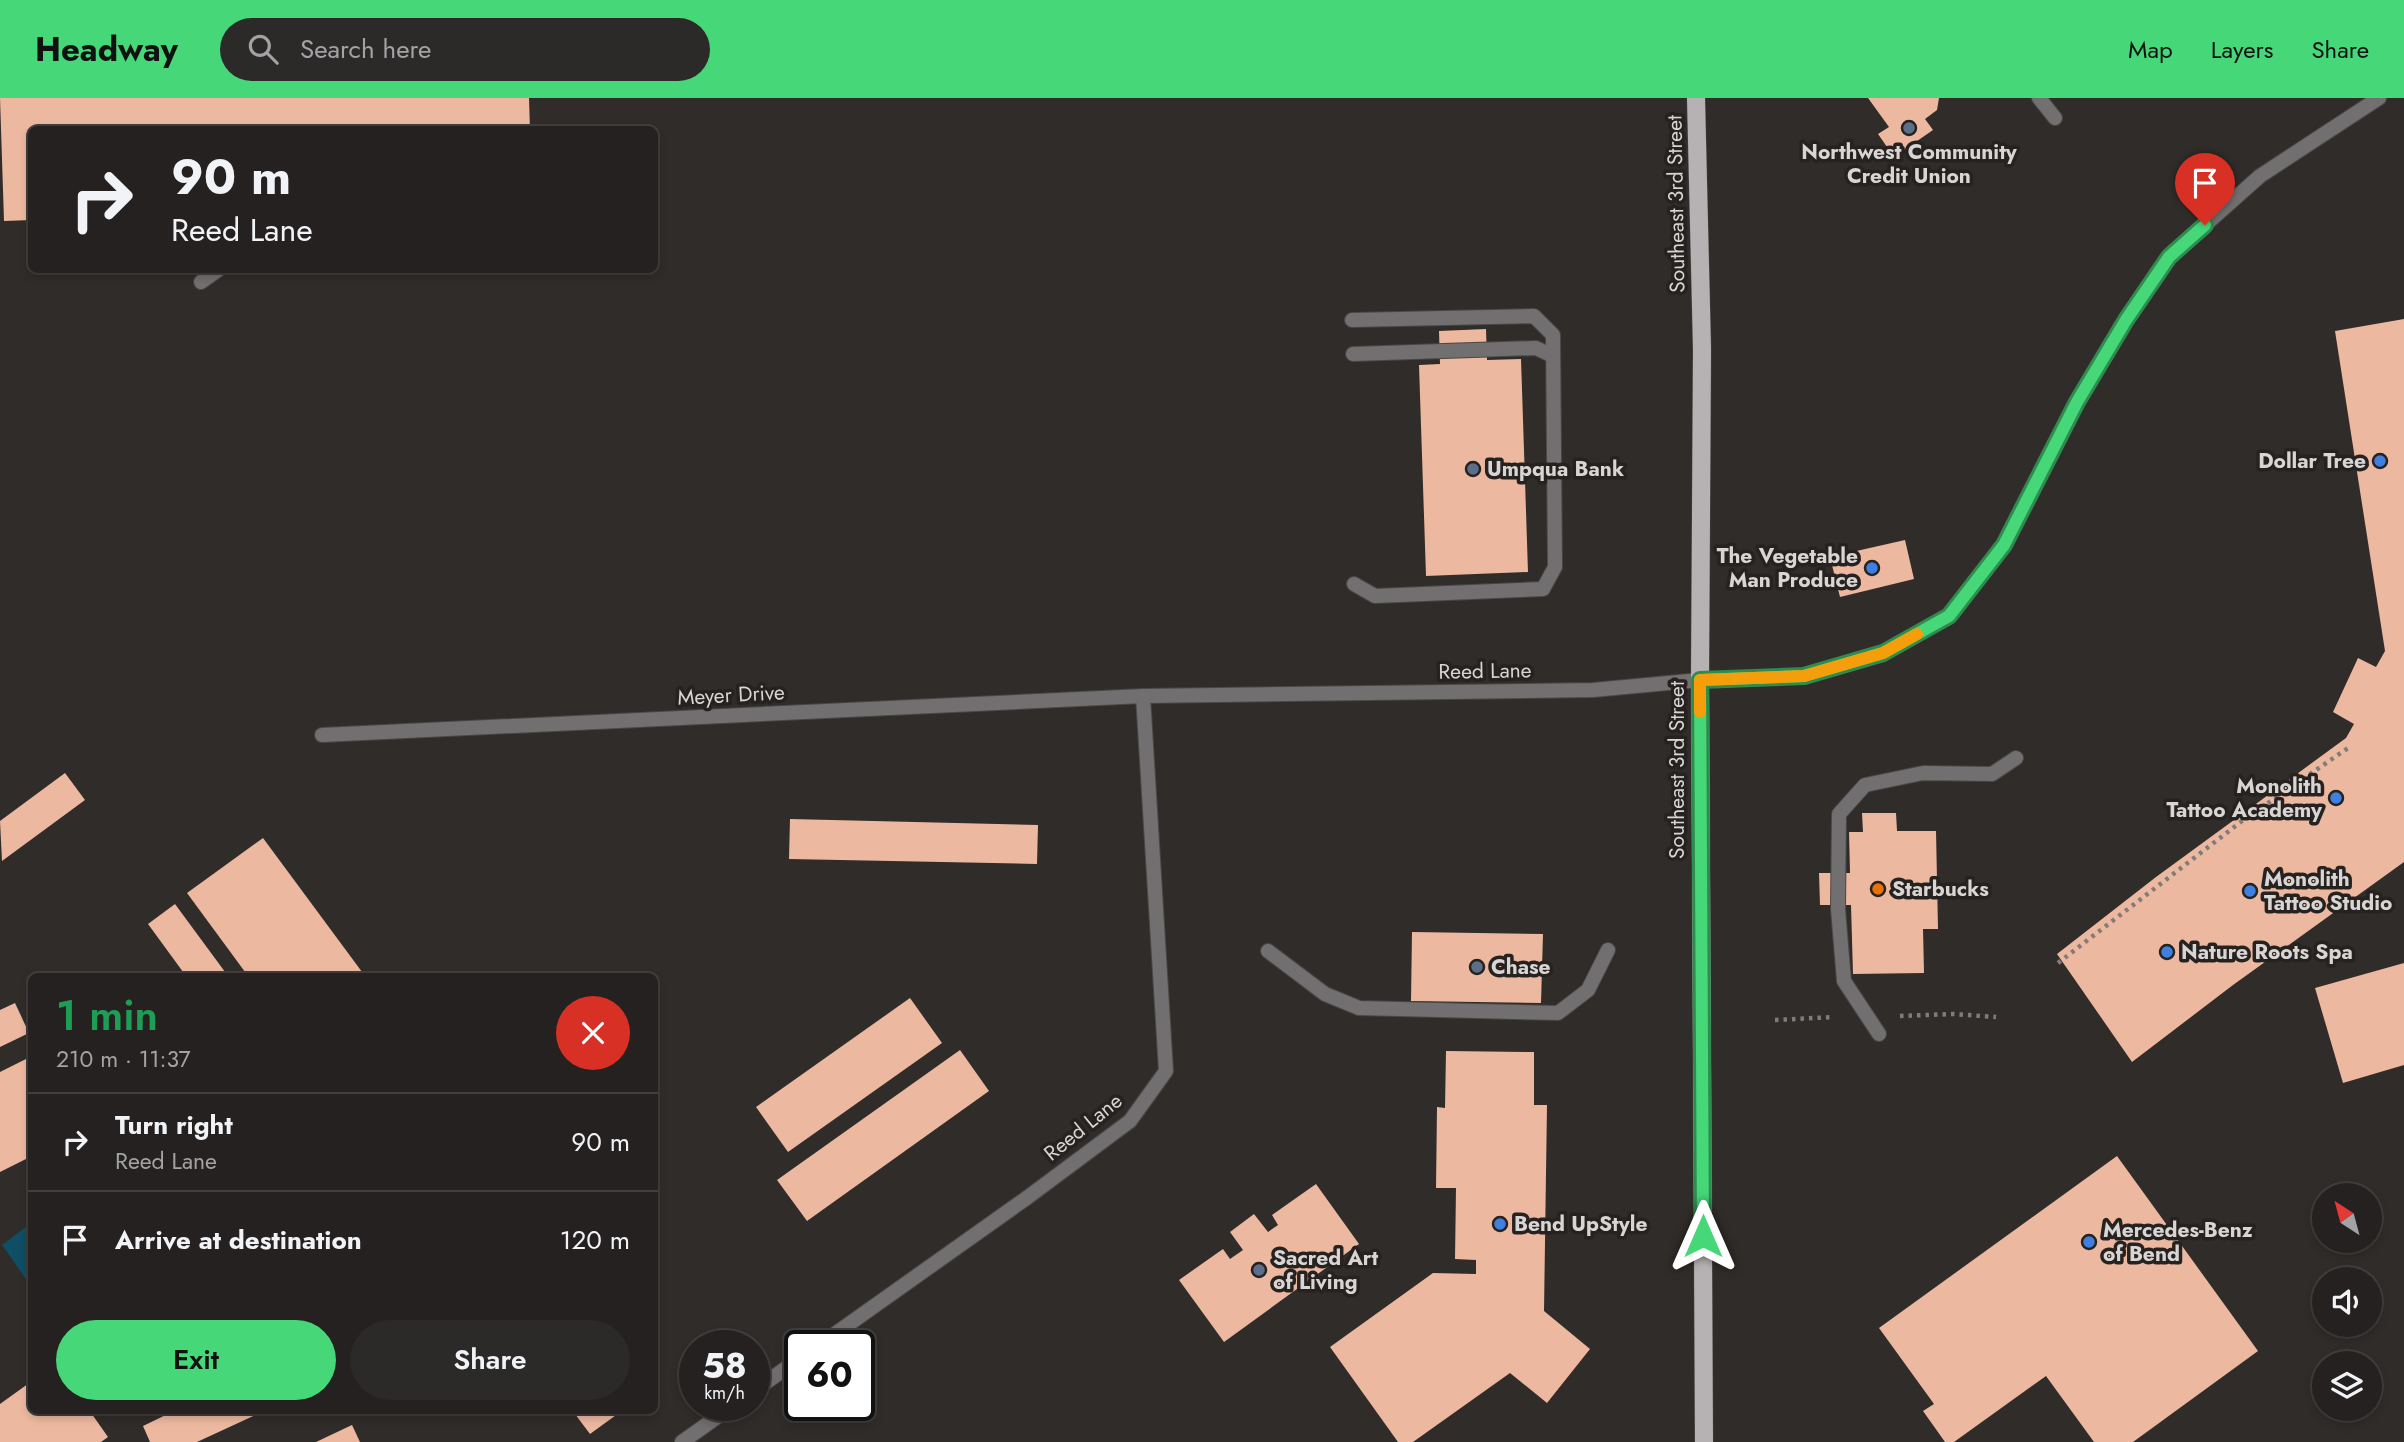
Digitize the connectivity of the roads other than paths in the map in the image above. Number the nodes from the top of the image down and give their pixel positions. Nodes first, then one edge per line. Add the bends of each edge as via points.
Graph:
1 (1696, 98) edge
2 (2039, 98) edge
3 (2379, 98) edge
4 (2055, 118) dead end
5 (214, 273) edge
6 (201, 282) dead end
7 (1352, 320) dead end
8 (1353, 354) dead end
9 (1553, 356) junction
10 (1354, 584) dead end
11 (1700, 680) junction
12 (1143, 696) junction
13 (322, 735) dead end
14 (2016, 758) dead end
15 (1608, 950) dead end
16 (1268, 951) dead end
17 (1879, 1034) dead end
18 (841, 1330) edge
19 (712, 1421) edge
20 (682, 1442) edge
21 (1704, 1442) edge

1 - 11 main road, Southeast 3rd Street via 1702,349
2 - 4 street
3 - 11 street, Reed Lane via 2260,176 2169,257 2077,402 2004,545 1949,616 1883,653 1804,676
5 - 6 street
7 - 9 street via 1534,316 1553,335
8 - 9 street via 1536,348
9 - 10 street via 1555,567 1543,589 1375,596
11 - 12 street, Reed Lane via 1593,690
11 - 21 main road, Southeast 3rd Street
12 - 13 street, Meyer Drive
12 - 18 street, Reed Lane via 1166,1071 1130,1121
14 - 17 street via 1992,774 1923,773 1865,785 1839,814 1838,909 1844,981
15 - 16 street via 1588,990 1558,1013 1359,1008 1325,994
19 - 20 street

